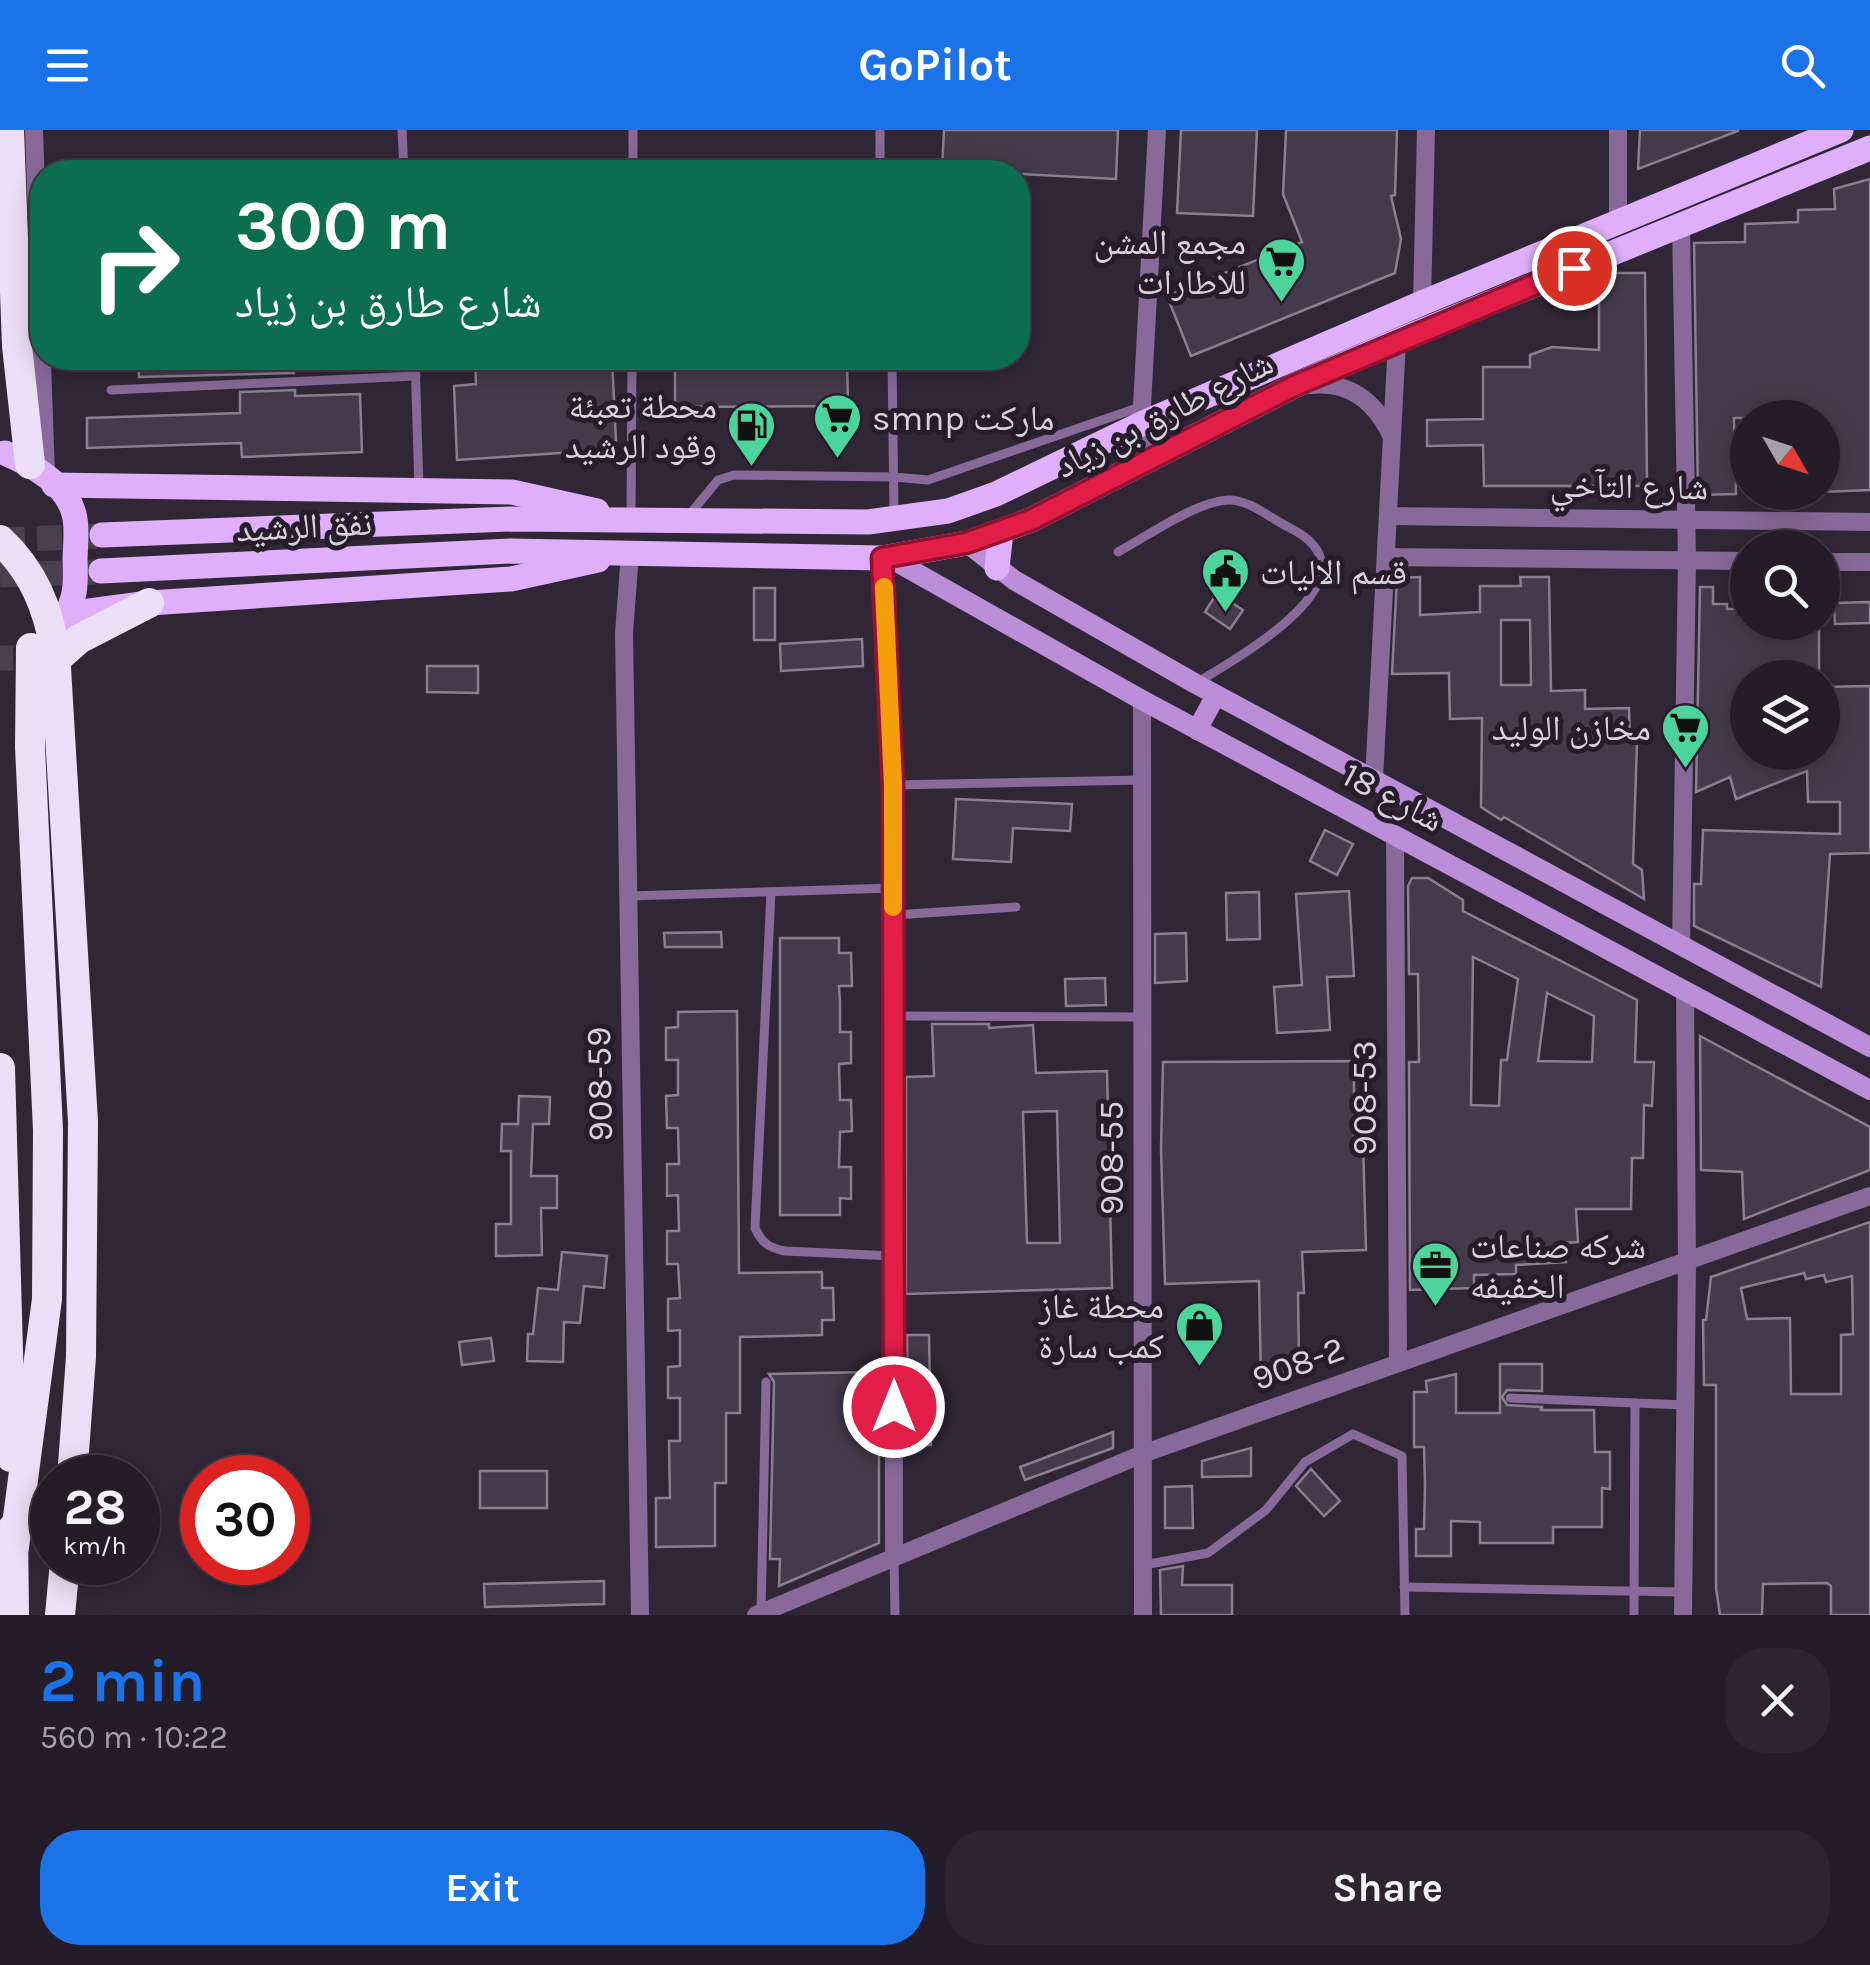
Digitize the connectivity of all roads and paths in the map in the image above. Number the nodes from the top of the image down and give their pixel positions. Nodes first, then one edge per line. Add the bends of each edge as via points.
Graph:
1 (9, 130) edge
2 (34, 130) edge
3 (402, 130) edge
4 (633, 130) edge
5 (880, 130) edge
6 (1157, 130) edge
7 (1426, 130) edge
8 (1618, 130) edge
9 (1833, 132) edge
10 (1870, 148) edge
11 (34, 160) edge
12 (403, 160) edge
13 (633, 160) edge
14 (880, 160) edge
15 (1618, 222) junction
16 (1681, 225) junction
17 (1422, 303) junction
18 (1397, 341) junction
19 (34, 370) edge
20 (416, 370) edge
21 (632, 370) edge
22 (892, 370) edge
23 (416, 376) junction
24 (1294, 386) junction
25 (111, 390) dead end
26 (1142, 415) junction
27 (1392, 436) junction
28 (1153, 458) junction
29 (34, 469) junction
30 (894, 477) junction
31 (419, 489) junction
32 (1388, 516) junction
33 (1687, 519) junction
34 (511, 520) joint
35 (628, 520) junction
36 (685, 520) junction
37 (894, 520) junction
38 (1870, 522) edge
39 (1001, 532) junction
40 (102, 536) tunnel mouth
41 (0, 540) edge
42 (966, 543) junction
43 (511, 551) joint
44 (1118, 552) dead end
45 (627, 553) junction
46 (885, 558) junction
47 (1386, 558) junction
48 (1687, 560) junction
49 (1730, 561) edge
50 (1840, 562) edge
51 (1870, 562) edge
52 (996, 568) junction
53 (101, 572) tunnel mouth
54 (149, 603) junction
55 (28, 650) dead end
56 (1196, 684) junction
57 (1216, 695) junction
58 (30, 697) junction
59 (1142, 700) junction
60 (1197, 730) junction
61 (1142, 780) junction
62 (1374, 780) junction
63 (893, 785) junction
64 (1395, 835) junction
65 (893, 888) junction
66 (771, 892) junction
67 (628, 896) junction
68 (1016, 907) dead end
69 (893, 915) junction
70 (1681, 946) junction
71 (1685, 990) junction
72 (893, 1016) junction
73 (1143, 1017) junction
74 (1870, 1048) edge
75 (0, 1068) edge
76 (1870, 1090) edge
77 (1870, 1196) edge
78 (894, 1256) junction
79 (1687, 1262) junction
80 (1398, 1361) junction
81 (766, 1382) dead end
82 (1510, 1398) dead end
83 (1635, 1403) junction
84 (1686, 1405) junction
85 (1144, 1453) junction
86 (74, 1455) edge
87 (14, 1548) junction
88 (894, 1557) junction
89 (1144, 1565) junction
90 (63, 1585) edge
91 (1404, 1587) junction
92 (1634, 1592) junction
93 (1683, 1592) junction
94 (759, 1614) edge
95 (14, 1615) edge
96 (60, 1615) edge
97 (640, 1615) edge
98 (895, 1615) edge
99 (1143, 1615) edge
100 (1405, 1615) edge
101 (1634, 1615) edge
102 (1683, 1615) edge

1 - 29 highway via 22,414
2 - 11 street
3 - 12 lane
4 - 13 lane
5 - 14 lane
6 - 26 street
7 - 17 street
8 - 15 street
9 - 15 main road, شارع طارق بن زياد
10 - 16 main road, شارع طارق بن زياد
15 - 17 main road, شارع طارق بن زياد
16 - 18 main road, شارع طارق بن زياد
16 - 33 street
17 - 26 main road, شارع طارق بن زياد
18 - 24 main road, شارع طارق بن زياد
18 - 27 street
19 - 29 street
20 - 23 lane
21 - 35 lane
22 - 30 lane
23 - 25 lane
23 - 31 lane
24 - 27 street via 1350,389 1371,403
24 - 28 main road, شارع طارق بن زياد
26 - 28 street
26 - 30 lane via 944,476
26 - 37 main road, شارع طارق بن زياد via 972,504
27 - 32 street
28 - 39 main road, شارع طارق بن زياد
29 - 31 main road
29 - 54 main road via 74,513 76,595 64,617
30 - 36 lane via 734,475 718,480
30 - 37 lane
31 - 35 main road via 512,492
32 - 33 street, شارع التآخي
32 - 47 street
33 - 38 street, شارع التآخي
33 - 48 street
34 - 35 main road, شارع طارق بن زياد
34 - 40 main road, نفق الرشيد
35 - 36 main road, شارع طارق بن زياد
36 - 37 main road, شارع طارق بن زياد
39 - 42 main road, شارع طارق بن زياد
39 - 52 main road
41 - 86 highway via 38,588 55,651 83,1122
42 - 46 main road, شارع طارق بن زياد
42 - 52 street, شارع 18
43 - 45 main road, شارع طارق بن زياد
43 - 53 main road, نفق الرشيد
44 - 56 lane via 1207,504 1232,499 1317,546 1323,566 1317,584 1283,628
45 - 46 main road, شارع طارق بن زياد
45 - 54 main road via 511,579
45 - 67 street, 908-59
46 - 59 street, شارع 18
46 - 63 street
47 - 48 street, شارع التآخي
47 - 62 street
48 - 49 street, شارع التآخي
48 - 70 street
50 - 51 street
52 - 56 street, شارع 18
54 - 58 highway via 79,639 48,665
55 - 58 highway
56 - 57 street, شارع 18
57 - 60 street
57 - 62 street, شارع 18
58 - 87 highway via 48,1130 47,1299
59 - 60 street, شارع 18
59 - 61 street, 908-55
60 - 64 street, شارع 18
61 - 63 lane
61 - 73 street, 908-55
62 - 70 street, شارع 18
63 - 65 street
64 - 71 street, شارع 18
64 - 80 street, 908-53
65 - 66 lane
65 - 69 street
66 - 67 lane
66 - 78 lane via 755,1228 760,1240 785,1252
67 - 97 street, 908-59
68 - 69 lane
69 - 72 street
70 - 74 street, شارع 18
71 - 76 street, شارع 18
71 - 79 street
72 - 73 lane
72 - 78 street
73 - 85 street, 908-55
75 - 87 highway
77 - 79 street, 908-2
78 - 88 street
79 - 80 street, 908-2
79 - 84 street
80 - 85 street, 908-2
81 - 94 lane
82 - 83 lane
83 - 84 lane
83 - 92 lane
84 - 93 street
85 - 88 street, 908-2
85 - 89 street, 908-55
87 - 95 highway
88 - 94 street, 908-2
88 - 98 lane
89 - 91 lane via 1208,1553 1266,1510 1305,1462 1353,1434 1402,1456
89 - 99 street, 908-55
90 - 96 highway
91 - 92 lane
91 - 100 lane
92 - 93 lane
92 - 101 lane
93 - 102 street

